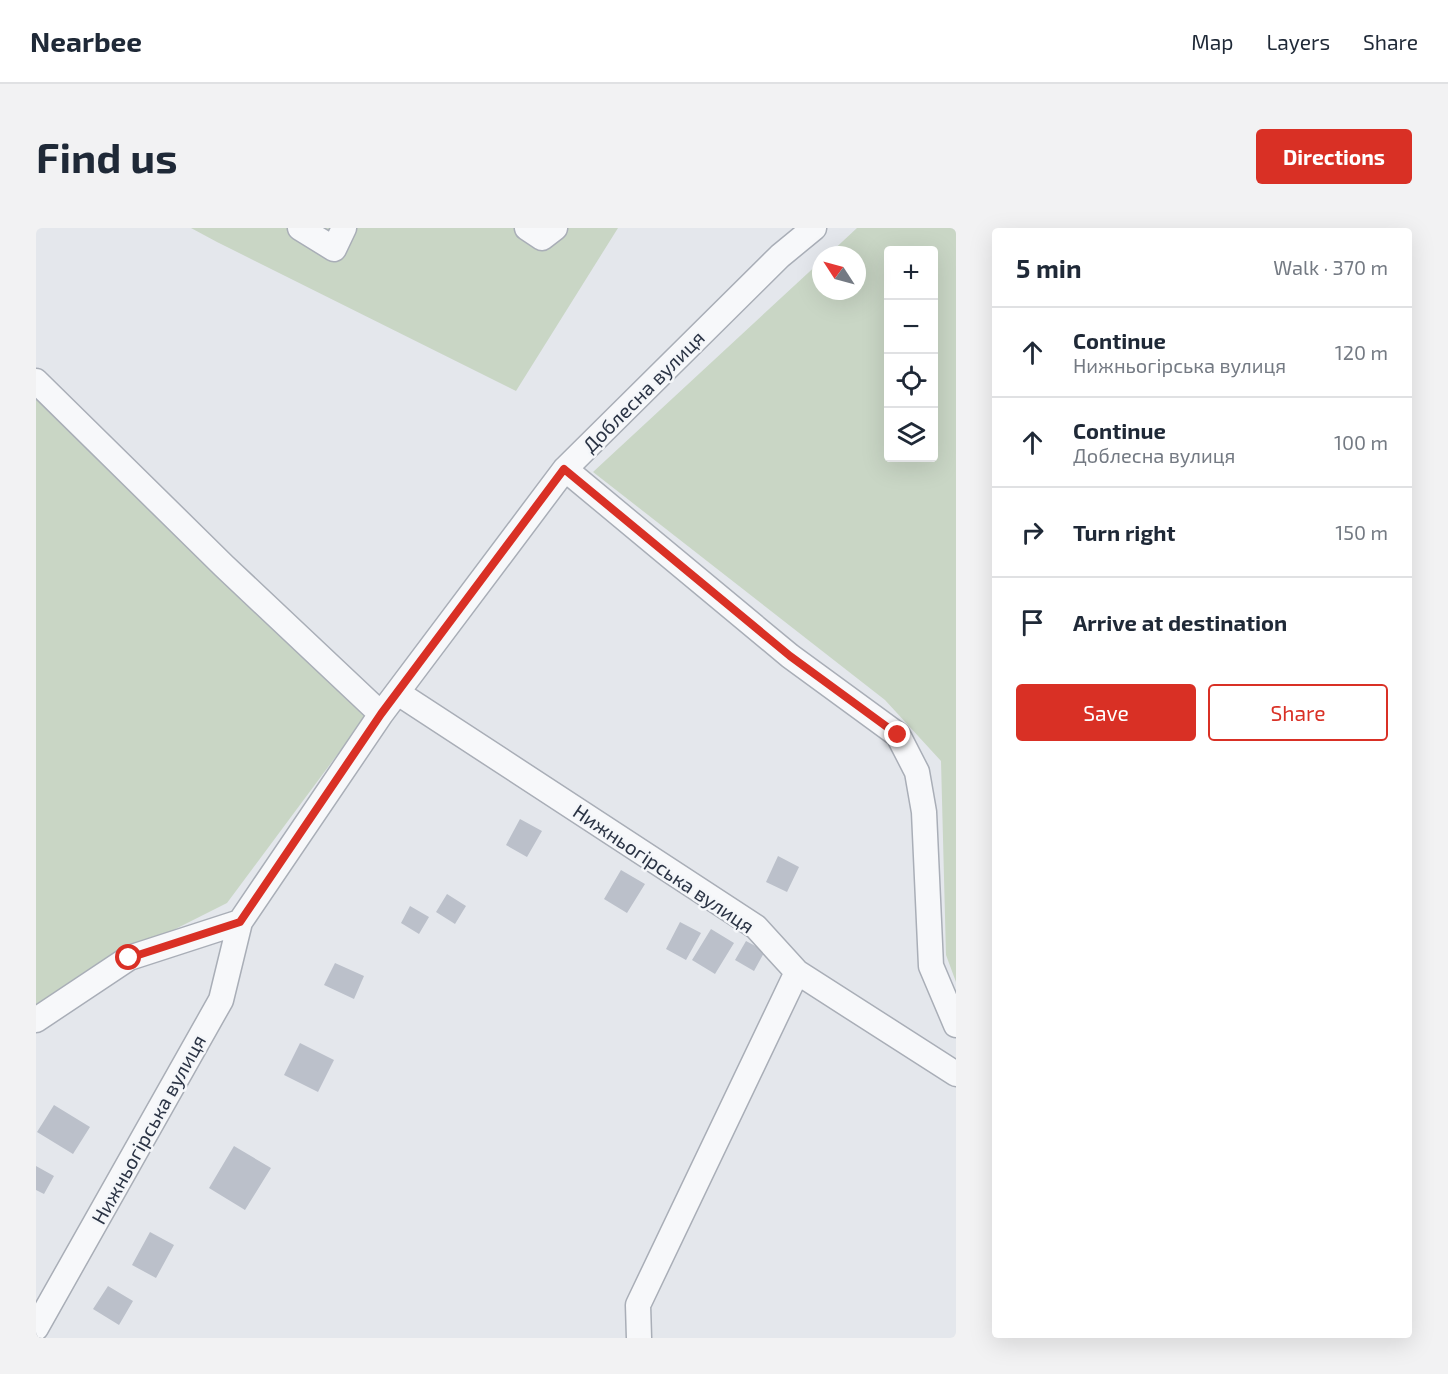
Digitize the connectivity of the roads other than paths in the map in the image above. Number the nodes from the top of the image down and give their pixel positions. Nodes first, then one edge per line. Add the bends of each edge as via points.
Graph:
1 (300, 228) edge
2 (344, 228) edge
3 (527, 228) edge
4 (555, 228) edge
5 (814, 228) edge
6 (36, 381) edge
7 (564, 469) junction
8 (398, 693) junction
9 (381, 714) junction
10 (240, 922) junction
11 (797, 972) junction
12 (36, 1020) edge
13 (956, 1025) edge
14 (956, 1074) edge
15 (36, 1328) edge
16 (639, 1338) edge

1 - 2 street via 334,249
3 - 4 street via 542,238
5 - 7 street, Доблесна вулиця via 780,256
6 - 9 street
7 - 8 street, Доблесна вулиця
7 - 13 street via 790,656 898,735 917,772 924,812 932,966
8 - 9 street, Доблесна вулиця
8 - 11 street, Нижньогірська вулиця via 756,927
9 - 10 street, Нижньогірська вулиця
10 - 12 street via 129,958
10 - 15 street, Нижньогірська вулиця via 221,1000
11 - 14 street, Нижньогірська вулиця
11 - 16 street via 638,1305

